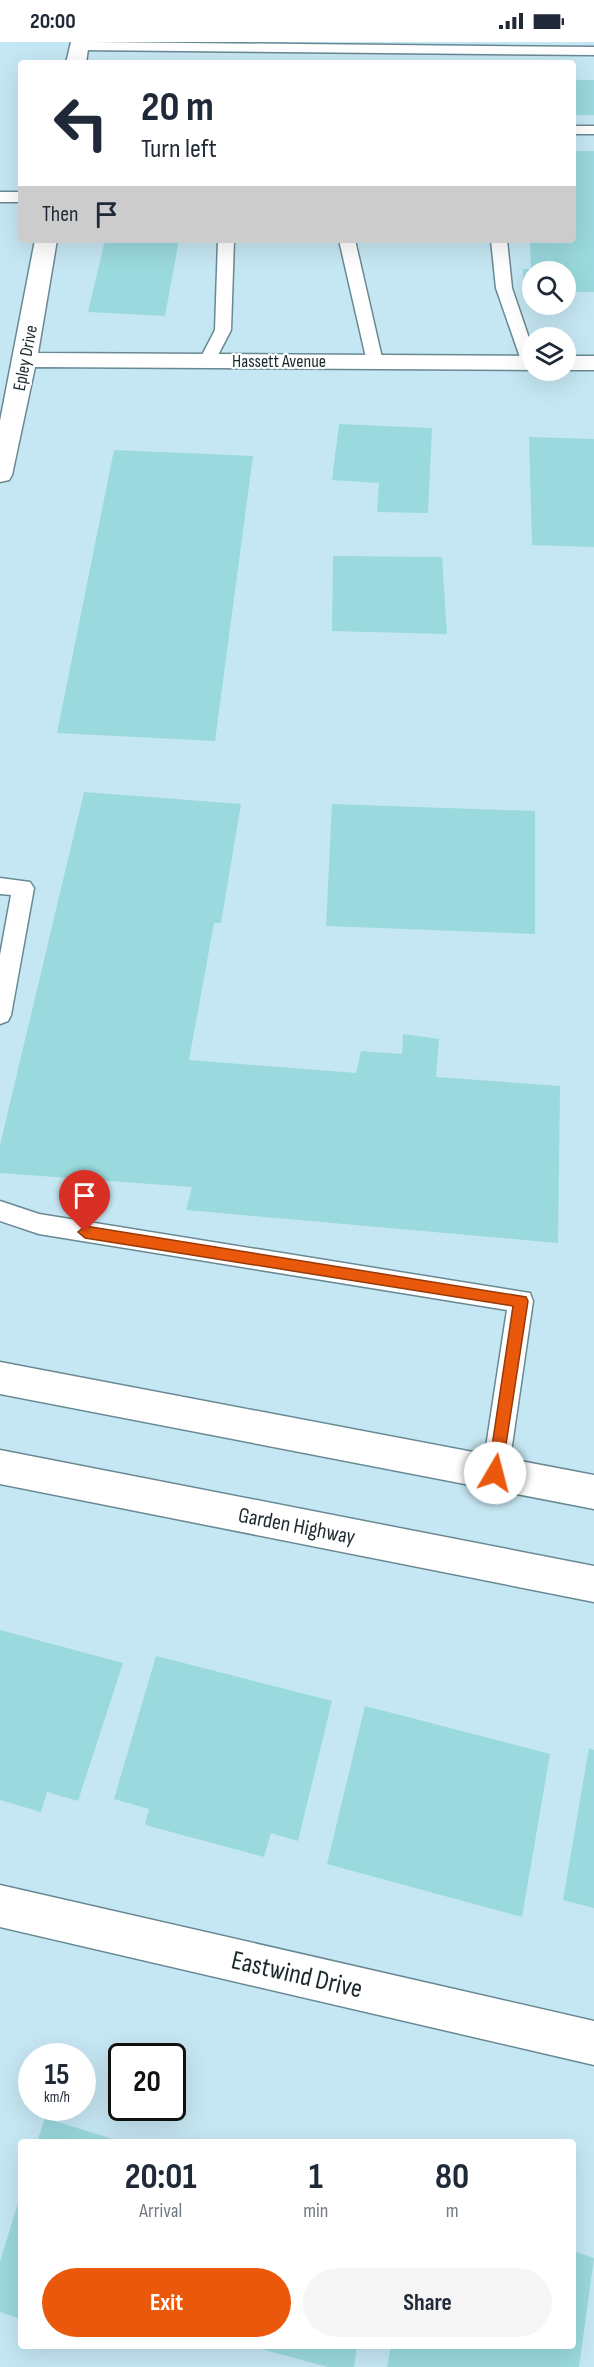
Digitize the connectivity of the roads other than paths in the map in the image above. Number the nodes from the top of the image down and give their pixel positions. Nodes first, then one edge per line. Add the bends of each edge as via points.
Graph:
1 (78, 50) edge
2 (594, 51) edge
3 (576, 130) edge
4 (594, 130) edge
5 (0, 197) edge
6 (18, 197) edge
7 (45, 243) edge
8 (226, 243) edge
9 (347, 243) edge
10 (499, 243) edge
11 (522, 338) edge
12 (25, 360) junction
13 (207, 361) junction
14 (375, 362) junction
15 (522, 363) edge
16 (576, 363) edge
17 (594, 363) edge
18 (9, 393) edge
19 (0, 475) edge
20 (0, 886) edge
21 (0, 1015) edge
22 (0, 1211) edge
23 (0, 1378) edge
24 (0, 1467) edge
25 (495, 1473) junction
26 (594, 1492) edge
27 (594, 1584) edge
28 (0, 1906) edge
29 (594, 2043) edge

1 - 2 lane
3 - 4 lane
5 - 6 lane
7 - 12 street, Epley Drive
8 - 13 lane via 223,330
9 - 14 lane
10 - 11 lane via 504,288
12 - 13 street, Hassett Avenue
12 - 18 street, Epley Drive
13 - 14 street, Hassett Avenue
14 - 15 street, Hassett Avenue
16 - 17 street
18 - 19 street, Epley Drive
20 - 21 lane via 23,888
22 - 25 lane via 39,1224 521,1301
23 - 25 street
24 - 27 street, Garden Highway
25 - 26 street
28 - 29 street, Eastwind Drive

